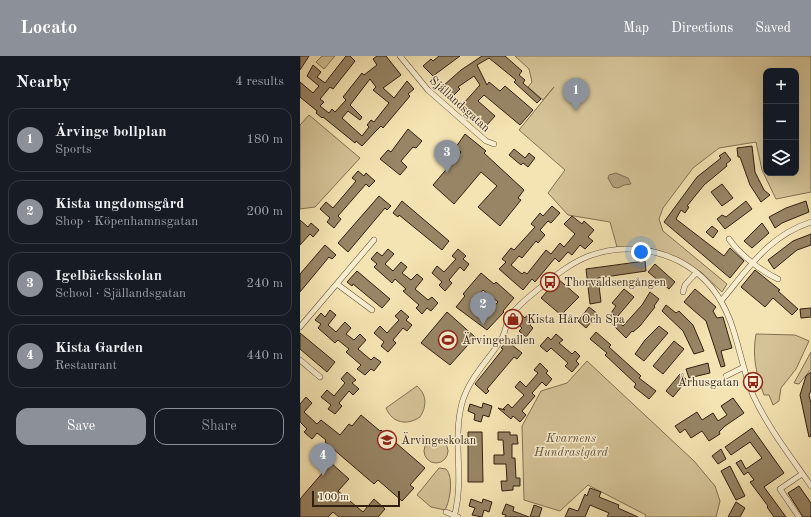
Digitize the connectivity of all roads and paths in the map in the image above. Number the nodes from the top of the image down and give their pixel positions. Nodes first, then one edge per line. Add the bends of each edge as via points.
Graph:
1 (400, 56) edge
2 (494, 144) dead end
3 (811, 222) edge
4 (729, 239) dead end
5 (374, 240) dead end
6 (753, 261) junction
7 (696, 274) junction
8 (778, 279) dead end
9 (337, 284) junction
10 (683, 292) dead end
11 (721, 301) junction
12 (372, 310) dead end
13 (300, 327) edge
14 (300, 360) edge
15 (744, 367) junction
16 (726, 376) dead end
17 (320, 377) dead end
18 (802, 474) junction
19 (811, 486) edge
20 (446, 512) dead end
21 (455, 516) edge
22 (799, 517) edge

1 - 2 street, Själlandsgatan via 428,90 486,141
3 - 6 street via 779,237
4 - 6 street
5 - 9 street
6 - 8 street
6 - 11 street
7 - 10 street
7 - 11 street via 705,280
7 - 21 street via 668,256 650,250 614,251 578,261 527,298 510,316 502,338 472,378 462,402
9 - 12 street
9 - 13 street
11 - 15 street via 728,314
14 - 17 street
15 - 16 street
15 - 18 street via 761,411
18 - 19 street
18 - 22 street via 780,489
20 - 21 street

